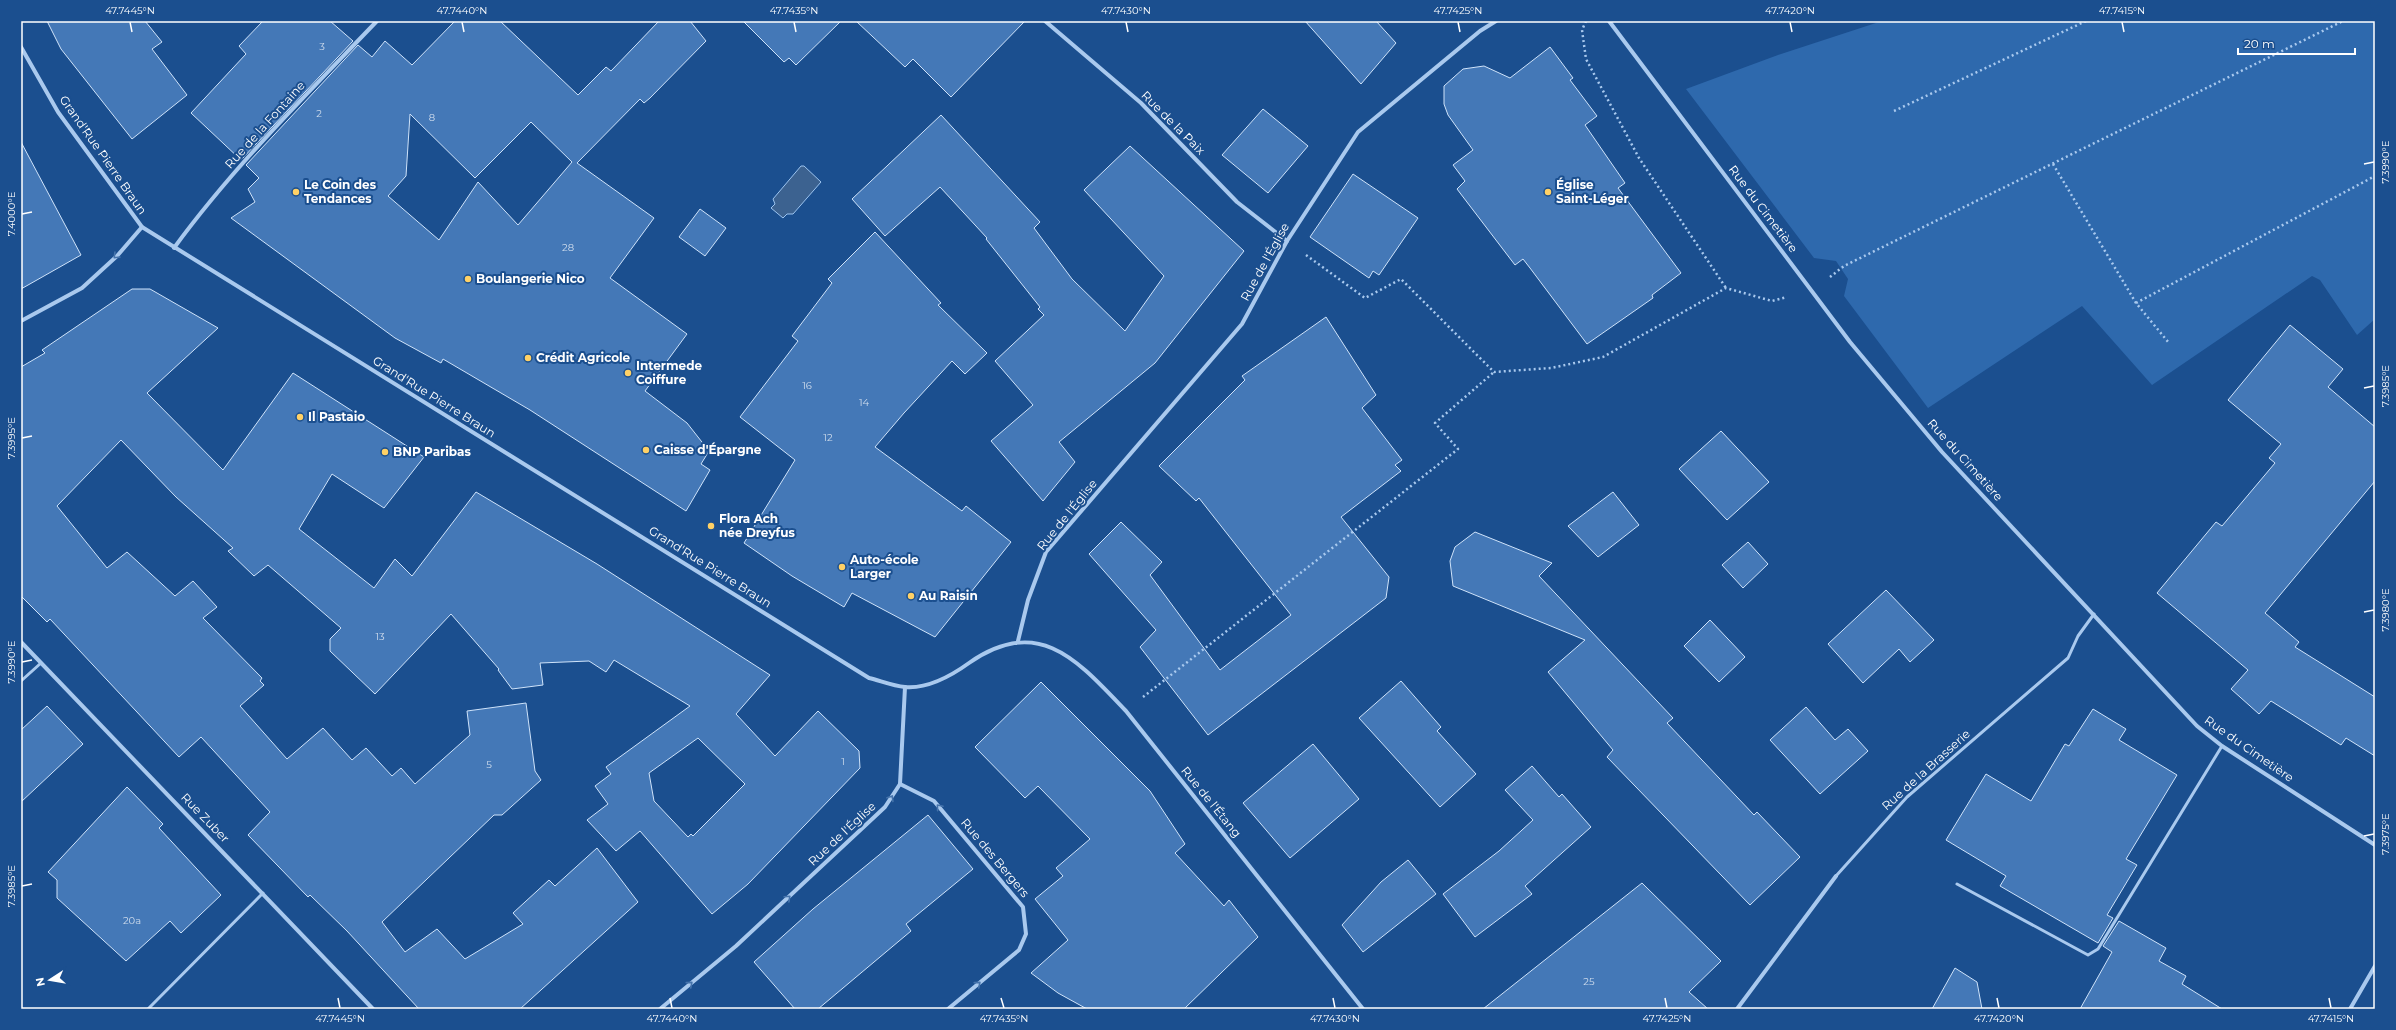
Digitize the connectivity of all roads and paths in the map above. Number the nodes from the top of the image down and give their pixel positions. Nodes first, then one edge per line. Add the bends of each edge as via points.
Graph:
1 (376, 21) edge
2 (1045, 21) edge
3 (1496, 21) edge
4 (1586, 21) edge
5 (1610, 21) edge
6 (2086, 21) edge
7 (2343, 21) edge
8 (21, 47) edge
9 (1894, 111) dead end
10 (2053, 164) junction
11 (2375, 176) edge
12 (142, 227) junction
13 (1287, 241) junction
14 (174, 248) junction
15 (1726, 288) junction
16 (1813, 291) junction
17 (2136, 303) junction
18 (21, 321) edge
19 (2169, 343) dead end
20 (1494, 372) junction
21 (2094, 614) junction
22 (1018, 641) junction
23 (21, 642) edge
24 (41, 663) junction
25 (21, 681) edge
26 (906, 687) junction
27 (1126, 711) junction
28 (2222, 746) junction
29 (900, 784) junction
30 (2375, 845) edge
31 (1836, 876) joint
32 (1957, 884) dead end
33 (263, 893) junction
34 (2375, 966) edge
35 (148, 1009) edge
36 (373, 1009) edge
37 (660, 1009) edge
38 (948, 1009) edge
39 (1363, 1009) edge
40 (1737, 1009) edge
41 (2350, 1009) edge

1 - 14 street, Rue de la Fontaine via 219,191
2 - 13 street, Rue de la Paix via 1140,103 1237,202
3 - 13 street, Rue de l'Église via 1480,31 1358,132
4 - 15 path via 1582,30 1586,58 1639,158
5 - 16 street, Rue du Cimetière
6 - 9 path
7 - 10 path
8 - 12 street, Grand'Rue Pierre Braun via 58,112
10 - 16 path via 1844,266
10 - 17 path
11 - 17 path
12 - 14 street, Grand'Rue Pierre Braun
12 -> 18 street via 117,256 82,288
13 - 20 path via 1365,298 1401,279
13 - 22 street, Rue de l'Église via 1242,324 1046,552 1028,600
14 - 26 street, Grand'Rue Pierre Braun via 869,678
15 - 16 path via 1772,301
15 - 20 path via 1603,357 1551,368
16 - 21 street, Rue du Cimetière via 1850,342 1942,452
17 - 19 path
20 - 27 path via 1435,423 1458,449
21 - 28 street, Rue du Cimetière via 2197,726
21 - 31 lane, Rue de la Brasserie via 2078,636 2068,658 1907,797
22 - 26 street via 999,646 952,675 931,684
22 - 27 street, Rue de l'Étang via 1048,645 1084,667
23 - 24 street, Rue Zuber
24 - 25 lane
24 - 33 street, Rue Zuber
26 - 29 street, Rue de l'Église
27 - 39 street, Rue de l'Étang
28 - 30 street, Rue du Cimetière
28 - 32 lane via 2098,949 2088,955
37 -> 29 street, Rue de l'Église via 736,946 885,807
38 -> 29 street, Rue des Bergers via 1019,950 1026,934 1023,907 934,801
31 - 40 street, Rue de la Brasserie
33 - 35 lane
33 - 36 street, Rue Zuber
34 - 41 street

